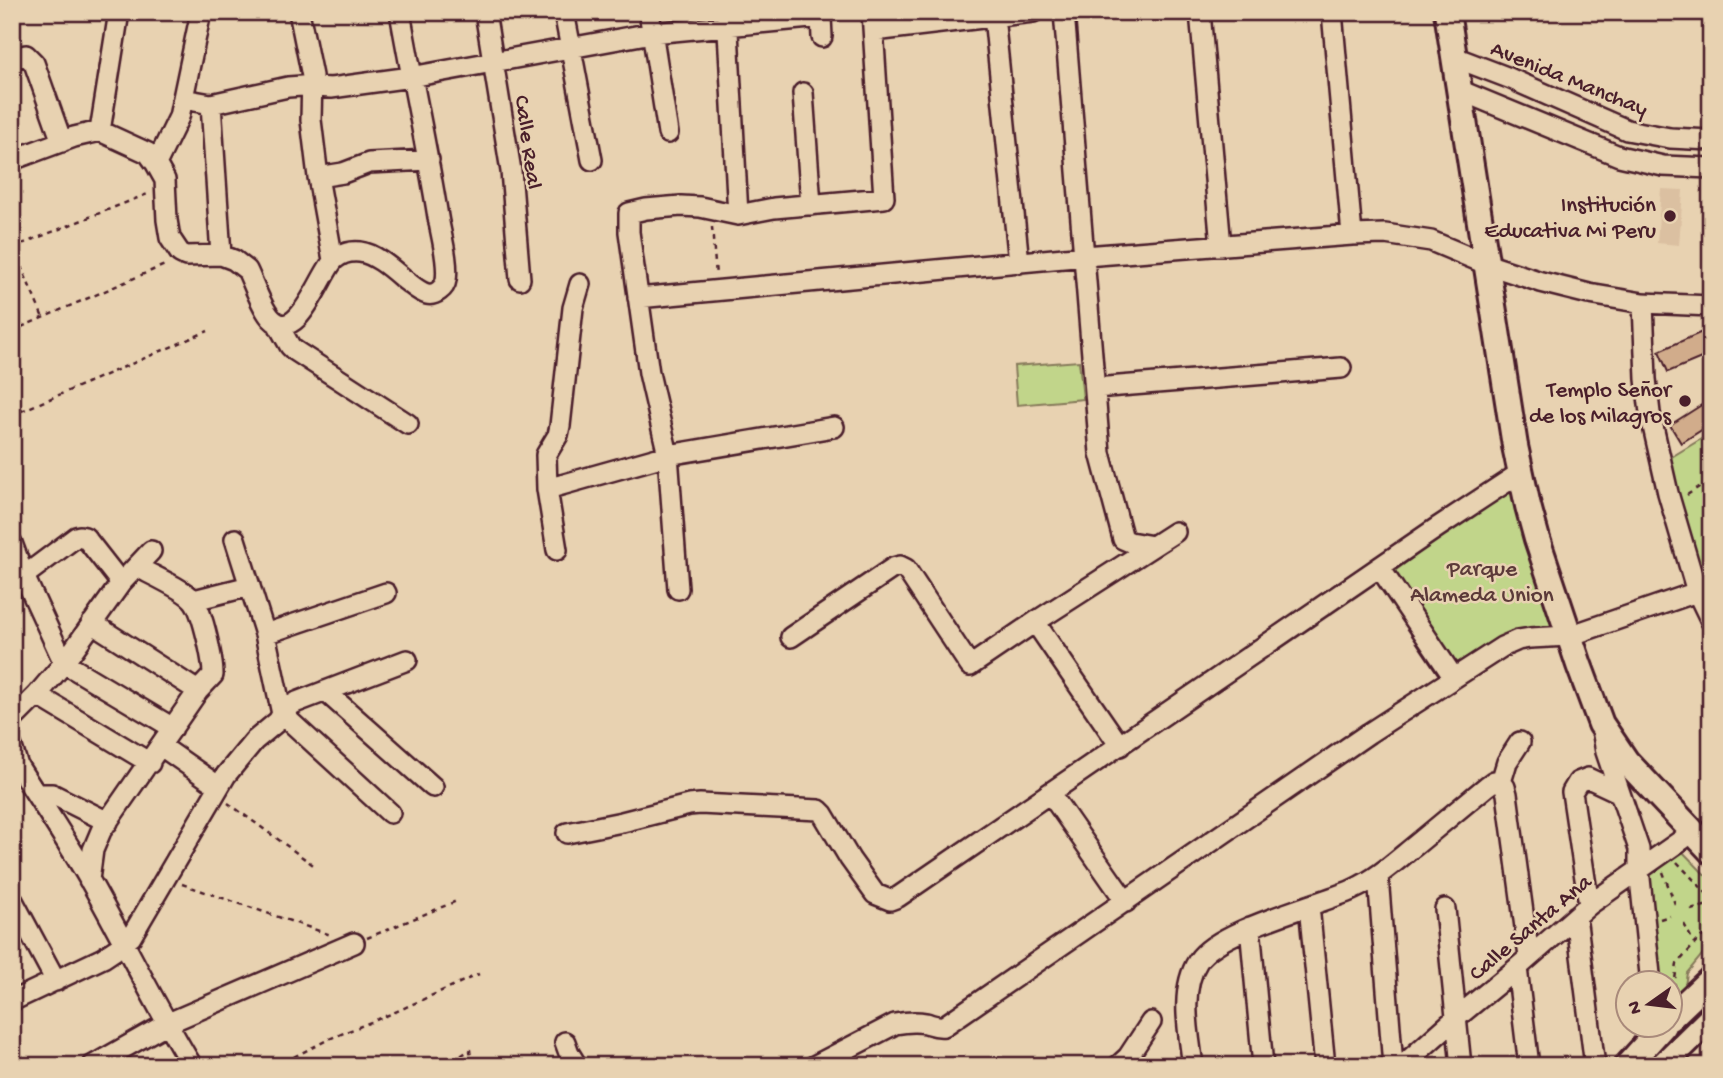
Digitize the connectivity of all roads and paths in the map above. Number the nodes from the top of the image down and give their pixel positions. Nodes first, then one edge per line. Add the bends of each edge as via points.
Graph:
1 (119, 12) edge
2 (201, 12) edge
3 (299, 12) edge
4 (400, 12) edge
5 (485, 12) edge
6 (564, 12) edge
7 (649, 12) edge
8 (1033, 12) edge
9 (1064, 12) edge
10 (1199, 12) edge
11 (1332, 12) edge
12 (1447, 12) edge
13 (822, 14) edge
14 (994, 16) junction
15 (728, 18) edge
16 (873, 22) edge
17 (652, 33) junction
18 (822, 37) dead end
19 (571, 48) junction
20 (1454, 57) junction
21 (12, 58) edge
22 (493, 62) junction
23 (411, 77) junction
24 (313, 87) junction
25 (1459, 90) junction
26 (803, 93) dead end
27 (183, 99) junction
28 (211, 104) junction
29 (100, 131) junction
30 (668, 133) dead end
31 (1711, 140) edge
32 (62, 142) junction
33 (12, 160) edge
34 (429, 160) junction
35 (592, 160) dead end
36 (156, 164) junction
37 (1711, 168) edge
38 (318, 177) junction
39 (166, 187) junction
40 (811, 205) junction
41 (738, 215) junction
42 (711, 219) dead end
43 (1352, 235) junction
44 (1221, 246) junction
45 (12, 247) edge
46 (221, 255) junction
47 (186, 256) junction
48 (1085, 256) junction
49 (333, 260) junction
50 (1019, 263) junction
51 (1486, 264) junction
52 (716, 278) dead end
53 (520, 279) dead end
54 (580, 284) dead end
55 (638, 298) junction
56 (1643, 303) junction
57 (1711, 306) edge
58 (43, 318) junction
59 (277, 323) junction
60 (12, 331) edge
61 (208, 331) dead end
62 (1341, 368) dead end
63 (1096, 388) junction
64 (12, 415) edge
65 (408, 424) dead end
66 (834, 427) dead end
67 (668, 454) junction
68 (1520, 474) junction
69 (547, 489) junction
70 (1711, 524) edge
71 (1175, 532) dead end
72 (235, 539) dead end
73 (12, 543) edge
74 (1153, 546) junction
75 (556, 550) dead end
76 (151, 551) dead end
77 (137, 567) junction
78 (1380, 568) junction
79 (1704, 578) edge
80 (18, 579) edge
81 (121, 583) junction
82 (250, 586) junction
83 (678, 589) dead end
84 (386, 593) dead end
85 (194, 600) junction
86 (1711, 621) edge
87 (1035, 622) junction
88 (92, 623) junction
89 (265, 634) junction
90 (1569, 636) junction
91 (791, 637) dead end
92 (407, 660) dead end
93 (64, 663) junction
94 (1454, 678) junction
95 (198, 691) junction
96 (325, 691) junction
97 (37, 695) junction
98 (282, 714) junction
99 (12, 720) edge
100 (1601, 724) junction
101 (173, 728) junction
102 (1520, 742) dead end
103 (1120, 746) junction
104 (155, 755) junction
105 (14, 761) edge
106 (1501, 782) junction
107 (433, 787) dead end
108 (1051, 793) junction
109 (1620, 793) junction
110 (36, 794) junction
111 (222, 794) junction
112 (390, 813) dead end
113 (108, 822) junction
114 (1693, 832) junction
115 (567, 833) dead end
116 (1711, 851) edge
117 (1670, 854) dead end
118 (1660, 862) dead end
119 (316, 867) dead end
120 (1639, 869) junction
121 (1378, 876) junction
122 (166, 879) junction
123 (89, 880) junction
124 (1711, 898) edge
125 (12, 899) edge
126 (459, 900) dead end
127 (1126, 902) junction
128 (1675, 904) dead end
129 (1711, 904) edge
130 (1309, 906) junction
131 (1445, 909) dead end
132 (1691, 909) dead end
133 (1583, 911) junction
134 (1684, 924) dead end
135 (1250, 927) junction
136 (1711, 935) edge
137 (125, 943) junction
138 (354, 943) junction
139 (1695, 944) junction
140 (1523, 963) junction
141 (1650, 970) edge
142 (1676, 970) edge
143 (480, 974) dead end
144 (1711, 979) edge
145 (56, 981) junction
146 (12, 1002) edge
147 (1684, 1004) edge
148 (1457, 1017) junction
149 (1711, 1018) edge
150 (1151, 1022) dead end
151 (166, 1024) junction
152 (1649, 1040) edge
153 (565, 1042) dead end
154 (1125, 1063) edge
155 (92, 1066) edge
156 (192, 1066) edge
157 (276, 1066) edge
158 (444, 1066) edge
159 (472, 1066) edge
160 (577, 1066) edge
161 (814, 1066) edge
162 (1193, 1066) edge
163 (1263, 1066) edge
164 (1325, 1066) edge
165 (1393, 1066) edge
166 (1402, 1066) edge
167 (1461, 1066) edge
168 (1529, 1066) edge
169 (1595, 1066) edge
170 (1626, 1066) edge
171 (1661, 1066) edge

1 - 29 street
2 - 27 street
3 - 24 street
4 - 23 street
5 - 22 street, Calle Real
6 - 19 street
7 - 17 street
8 - 14 street
9 - 48 street
10 - 44 street
11 - 43 street
12 - 20 main road
13 - 15 street
13 - 18 street
14 - 16 street
14 - 50 street
15 - 17 street
15 - 41 street
16 - 40 street via 884,198
17 - 19 street
17 - 30 street
19 - 22 street
19 - 35 street
20 - 25 main road
20 - 31 street, Avenida Manchay via 1627,130
21 - 32 street via 26,55 34,63
22 - 23 street
22 - 53 street, Calle Real via 511,171
23 - 24 street
23 - 34 street
24 - 28 street via 288,87
24 - 38 street via 311,120
25 - 37 street via 1619,156 1663,166
25 - 51 main road
26 - 40 street
27 - 28 street
27 - 36 street
28 - 46 street
29 - 32 street
29 - 36 street via 148,153
32 - 33 street
34 - 38 street via 369,163
34 - 49 street via 446,263 443,287 430,295 417,290 370,254 357,251
36 - 39 street
38 - 49 street
39 - 45 path
39 - 47 street via 170,238
40 - 41 street
41 - 55 street via 681,206 629,213
42 - 52 path
43 - 44 street
43 - 51 street via 1416,238
44 - 48 street
45 - 58 path
46 - 47 street
46 - 59 street via 247,270
47 - 58 path
48 - 50 street
48 - 63 street
49 - 59 street via 299,316 291,324
50 - 55 street
51 - 56 street via 1564,289
51 - 68 main road
54 - 69 street via 573,308 560,426 546,455
55 - 67 street
56 - 57 street
56 - 79 street via 1650,413 1668,493
58 - 60 path
59 - 65 street via 294,350
61 - 64 path
62 - 63 street
63 - 74 street via 1100,453 1121,536
66 - 67 street
67 - 69 street
67 - 83 street
68 - 78 street
68 - 90 main road
69 - 75 street
70 - 79 path
71 - 74 street
72 - 82 street
73 - 80 street
74 - 87 street
76 - 77 street
77 - 81 street
77 - 85 street
78 - 94 street
78 - 103 street
79 - 86 street
79 - 90 street
80 - 81 street via 80,536
80 - 93 street
81 - 88 street
82 - 85 street
82 - 89 street
84 - 89 street
85 - 95 street via 213,664 213,676
87 - 91 street via 970,666 900,566
87 - 103 street
88 - 93 street
88 - 95 street
89 - 98 street
90 - 94 street via 1518,640
90 - 100 main road
92 - 96 street
93 - 97 street
93 - 101 street
94 - 127 street
95 - 101 street
96 - 98 street via 297,702
96 - 107 street
97 - 99 street
97 - 104 street
98 - 111 street via 247,748
98 - 112 street
100 - 109 street
100 - 114 main road via 1626,761
101 - 104 street
102 - 106 street
103 - 108 street
104 - 111 street
104 - 113 street
105 - 110 street
106 - 121 street via 1487,786
106 - 140 street via 1507,794
108 - 115 street via 890,900 875,894 819,810 689,805
108 - 127 street
109 - 120 street via 1639,849
109 - 133 street via 1588,778 1578,782 1572,792
110 - 113 street via 52,794
110 - 123 street
111 - 119 path
111 - 122 street
113 - 123 street via 93,850
114 - 116 main road
114 - 120 street, Calle Santa Ana
117 - 124 path
118 - 128 path
120 - 133 street, Calle Santa Ana
120 - 141 street
121 - 130 street
121 - 165 street
122 - 137 street
122 - 138 path
123 - 137 street
125 - 145 street
126 - 138 path
127 - 161 street via 944,1026 895,1024
129 - 132 path
130 - 135 street
130 - 164 street
131 - 148 street
133 - 140 street, Calle Santa Ana
133 - 169 street
134 - 139 path
135 - 162 street via 1205,951 1190,977 1186,1011
135 - 163 street
136 - 139 path
137 - 145 street
137 - 151 street
138 - 151 street
139 - 142 path
140 - 148 street, Calle Santa Ana
140 - 168 street
143 - 157 path
144 - 147 main road
145 - 146 street
148 - 166 street, Calle Santa Ana
148 - 167 street
149 - 171 main road
150 - 154 street
151 - 155 street
151 - 156 street
152 - 170 main road
153 - 160 street
158 - 159 path via 470,1050

